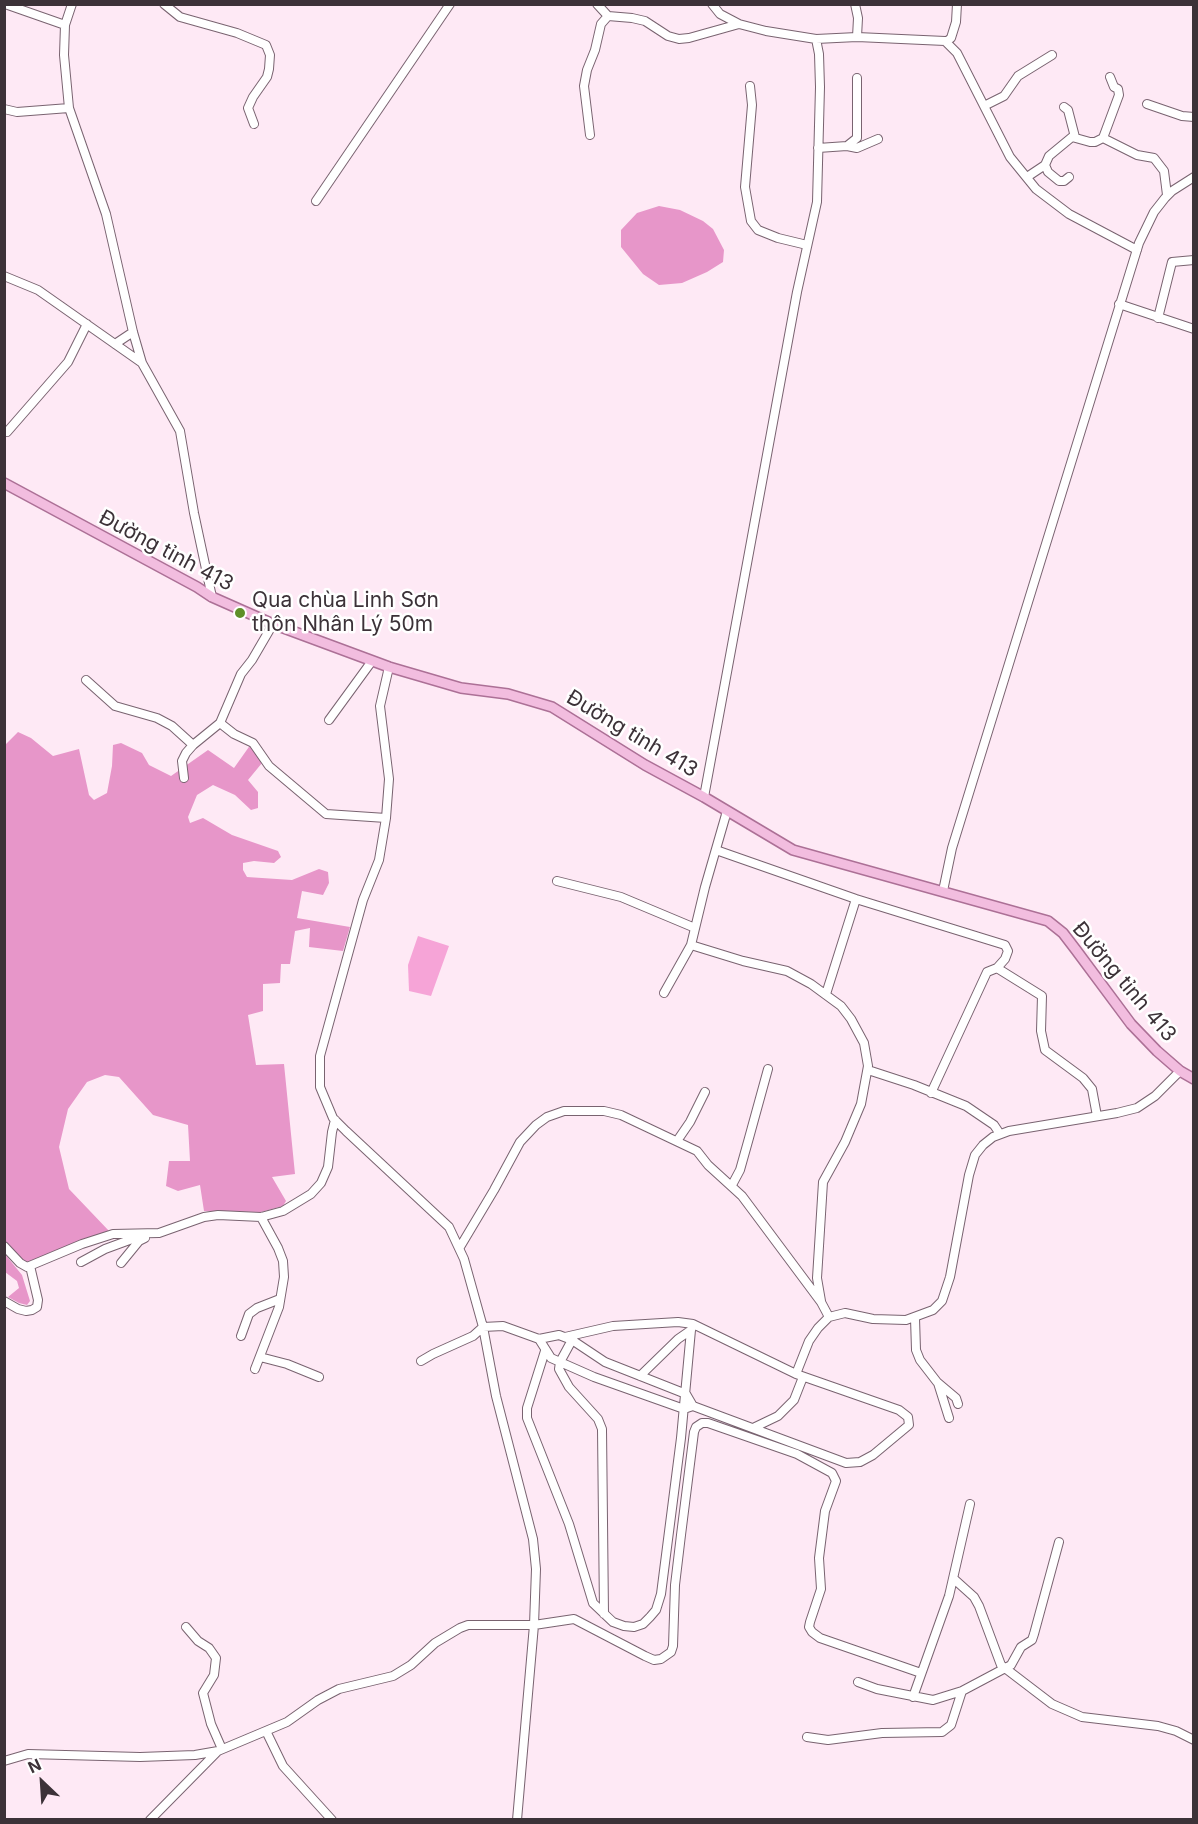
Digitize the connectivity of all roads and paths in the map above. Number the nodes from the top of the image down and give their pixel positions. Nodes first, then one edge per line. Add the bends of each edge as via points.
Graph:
1 (5, 4) edge
2 (72, 4) edge
3 (164, 4) edge
4 (450, 4) edge
5 (597, 4) edge
6 (712, 4) edge
7 (855, 4) edge
8 (957, 4) edge
9 (608, 16) junction
10 (739, 24) junction
11 (65, 25) junction
12 (856, 37) junction
13 (816, 39) junction
14 (946, 42) junction
15 (1052, 56) dead end
16 (1110, 77) dead end
17 (856, 78) dead end
18 (750, 86) dead end
19 (1147, 104) dead end
20 (984, 106) junction
21 (1065, 107) dead end
22 (69, 108) junction
23 (4, 109) edge
24 (1194, 117) edge
25 (254, 124) dead end
26 (590, 135) dead end
27 (1075, 137) junction
28 (1103, 138) junction
29 (878, 139) dead end
30 (847, 146) junction
31 (818, 148) junction
32 (1045, 165) junction
33 (1027, 177) junction
34 (1069, 177) dead end
35 (1194, 177) edge
36 (1167, 195) junction
37 (316, 201) dead end
38 (807, 245) junction
39 (1137, 250) junction
40 (1194, 260) edge
41 (4, 276) edge
42 (1119, 304) junction
43 (1158, 318) junction
44 (87, 324) junction
45 (1194, 329) edge
46 (133, 332) junction
47 (115, 344) junction
48 (142, 363) junction
49 (7, 432) dead end
50 (4, 483) edge
51 (212, 597) junction
52 (273, 624) junction
53 (372, 661) junction
54 (389, 667) junction
55 (86, 680) dead end
56 (329, 720) dead end
57 (220, 723) junction
58 (193, 745) junction
59 (184, 778) dead end
60 (704, 797) junction
61 (728, 811) junction
62 (386, 819) junction
63 (716, 850) junction
64 (557, 881) dead end
65 (943, 891) junction
66 (856, 899) junction
67 (695, 928) junction
68 (691, 945) junction
69 (997, 968) junction
70 (664, 993) dead end
71 (826, 994) junction
72 (768, 1068) dead end
73 (868, 1070) junction
74 (1180, 1071) junction
75 (1194, 1079) edge
76 (705, 1092) dead end
77 (931, 1093) junction
78 (1097, 1116) junction
79 (335, 1120) junction
80 (1000, 1134) junction
81 (677, 1141) junction
82 (732, 1185) junction
83 (261, 1217) junction
84 (148, 1234) junction
85 (4, 1246) edge
86 (460, 1247) junction
87 (81, 1262) dead end
88 (121, 1263) dead end
89 (30, 1266) junction
90 (280, 1299) junction
91 (4, 1301) edge
92 (821, 1302) junction
93 (829, 1317) junction
94 (915, 1318) junction
95 (483, 1327) junction
96 (692, 1327) junction
97 (241, 1336) dead end
98 (568, 1338) junction
99 (539, 1339) junction
100 (545, 1351) junction
101 (260, 1357) junction
102 (421, 1361) dead end
103 (560, 1362) junction
104 (255, 1370) dead end
105 (799, 1375) junction
106 (640, 1376) junction
107 (319, 1377) dead end
108 (937, 1382) junction
109 (686, 1394) junction
110 (958, 1404) dead end
111 (693, 1406) junction
112 (684, 1409) junction
113 (949, 1418) dead end
114 (753, 1428) junction
115 (970, 1504) dead end
116 (1059, 1542) dead end
117 (954, 1579) junction
118 (604, 1614) junction
119 (534, 1625) junction
120 (186, 1627) dead end
121 (1005, 1669) junction
122 (921, 1673) junction
123 (858, 1682) dead end
124 (962, 1691) junction
125 (913, 1697) junction
126 (266, 1731) junction
127 (807, 1737) dead end
128 (1194, 1740) edge
129 (220, 1750) junction
130 (4, 1761) edge
131 (150, 1820) edge
132 (332, 1820) edge
133 (517, 1820) edge

1 - 11 street
2 - 11 street
3 - 25 street via 180,17 266,45 270,55 267,77 248,108
4 - 37 street
5 - 9 street
6 - 10 street via 720,14
7 - 12 street
8 - 14 street via 956,22
9 - 10 street via 645,21 679,39
9 - 26 street via 601,24 584,86
10 - 13 street
11 - 22 street
12 - 13 street
12 - 14 street
13 - 31 street via 820,87
14 - 20 street via 957,53
15 - 20 street via 1018,76 1004,96
16 - 28 street via 1119,95
17 - 30 street via 857,138
18 - 38 street via 745,187 751,221 758,230
19 - 24 street
20 - 33 street via 1010,157
21 - 27 street
22 - 23 street via 17,112
22 - 46 street via 106,214
27 - 28 street via 1095,142
27 - 32 street via 1058,147
28 - 36 street via 1137,155 1154,158 1164,171
29 - 30 street via 857,148
30 - 31 street
31 - 38 street via 817,202
32 - 33 street
32 - 34 street via 1059,181
33 - 39 street via 1036,189 1069,214
35 - 36 street
36 - 39 street via 1154,212
38 - 60 street
39 - 42 street
40 - 43 street via 1172,262
41 - 44 street via 38,290
42 - 43 street
42 - 65 street via 952,848
43 - 45 street
44 - 47 street
44 - 49 street via 68,362
46 - 47 street
46 - 48 street
47 - 48 street
48 - 51 street via 180,431
50 - 51 main road, Đường tỉnh 413
51 - 52 main road, Đường tỉnh 413
52 - 53 main road, Đường tỉnh 413
52 - 57 street via 241,674
53 - 54 main road, Đường tỉnh 413
53 - 56 street
54 - 60 main road, Đường tỉnh 413 via 461,688 508,694 552,707
54 - 62 street via 380,706 388,768
55 - 58 street via 115,706 157,718
57 - 58 street
57 - 62 street via 253,742 270,766 326,814
58 - 59 street via 182,761
60 - 61 main road, Đường tỉnh 413
61 - 63 street
61 - 65 main road, Đường tỉnh 413 via 793,850
62 - 79 street via 379,860 363,900 320,1056 320,1087
63 - 66 street
63 - 67 street
64 - 67 street via 621,897
65 - 74 main road, Đường tỉnh 413 via 1047,921 1063,933 1131,1024
66 - 69 street via 1005,945 1008,951
66 - 71 street
67 - 68 street
68 - 70 street
68 - 71 street via 787,971
69 - 77 street via 987,972
69 - 78 street via 1042,996 1045,1050 1092,1089
71 - 73 street via 841,1006 858,1031
72 - 82 street via 740,1170
73 - 77 street
73 - 92 street via 859,1111 823,1182 817,1278
74 - 75 main road, Đường tỉnh 413
74 - 78 street via 1137,1108
76 - 81 street
77 - 80 street via 966,1106 994,1125
78 - 80 street
79 - 83 street via 328,1167 318,1188 282,1211
79 - 86 street via 449,1227
80 - 94 street via 975,1155 942,1301
81 - 82 street via 697,1151
81 - 86 street via 604,1111 564,1112 547,1117 520,1142
82 - 92 street
83 - 84 street via 204,1216
83 - 90 street via 283,1261
84 - 87 street
84 - 88 street
84 - 89 street via 122,1232 98,1238
85 - 89 street via 22,1265
86 - 95 street
89 - 91 street via 37,1307 26,1311
90 - 97 street via 249,1314
90 - 101 street
92 - 93 street
93 - 94 street via 845,1313 873,1319
93 - 105 street via 809,1341
94 - 108 street via 916,1350
95 - 99 street via 503,1326
95 - 102 street via 473,1336
95 - 119 street via 496,1396 533,1539
96 - 98 street via 678,1322 613,1326
96 - 105 street
96 - 106 street
96 - 109 street
98 - 99 street via 559,1335
98 - 103 street
98 - 106 street via 594,1356
99 - 100 street
100 - 103 street
100 - 118 street via 526,1414 580,1555 589,1593
101 - 104 street
101 - 107 street
103 - 112 street
103 - 118 street via 562,1377 602,1429
105 - 114 street via 794,1400 778,1416
105 - 114 street via 899,1410 908,1417 909,1425 873,1455 852,1464
106 - 109 street
108 - 110 street
108 - 113 street
109 - 111 street
109 - 112 street
111 - 112 street
111 - 114 street
112 - 118 street via 656,1610 643,1624 634,1627 613,1622
115 - 117 street
116 - 121 street via 1032,1640 1021,1647
117 - 121 street via 979,1606 997,1658
117 - 122 street
119 - 122 street via 574,1619 654,1660 671,1652 694,1432 699,1424 708,1423 797,1454 832,1473 836,1481 824,1518 819,1558 821,1589 810,1622 812,1632
119 - 126 street via 478,1624 460,1628 393,1676 339,1689
119 - 133 street
120 - 129 street via 216,1658 214,1675 203,1693
121 - 124 street
121 - 128 street via 1052,1704 1082,1717 1158,1726
122 - 125 street
123 - 125 street
124 - 125 street via 933,1700
124 - 127 street via 951,1725 942,1732 844,1739
126 - 129 street
126 - 132 street via 283,1766
129 - 130 street via 140,1757 28,1754
129 - 131 street

